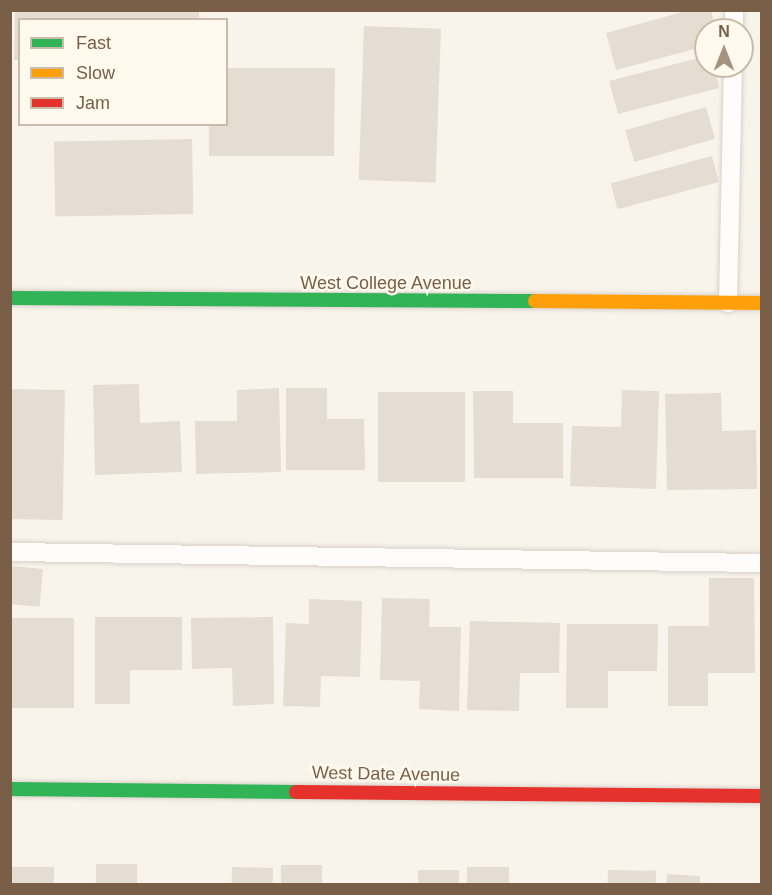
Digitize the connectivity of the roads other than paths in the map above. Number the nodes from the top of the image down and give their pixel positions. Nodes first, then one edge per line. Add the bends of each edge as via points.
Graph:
1 (733, 78) edge
2 (10, 298) edge
3 (728, 303) junction
4 (762, 303) edge
5 (10, 552) edge
6 (762, 563) edge
7 (10, 789) edge
8 (762, 796) edge

1 - 3 lane
2 - 3 street, West College Avenue
3 - 4 street, West College Avenue
5 - 6 lane
7 - 8 street, West Date Avenue

